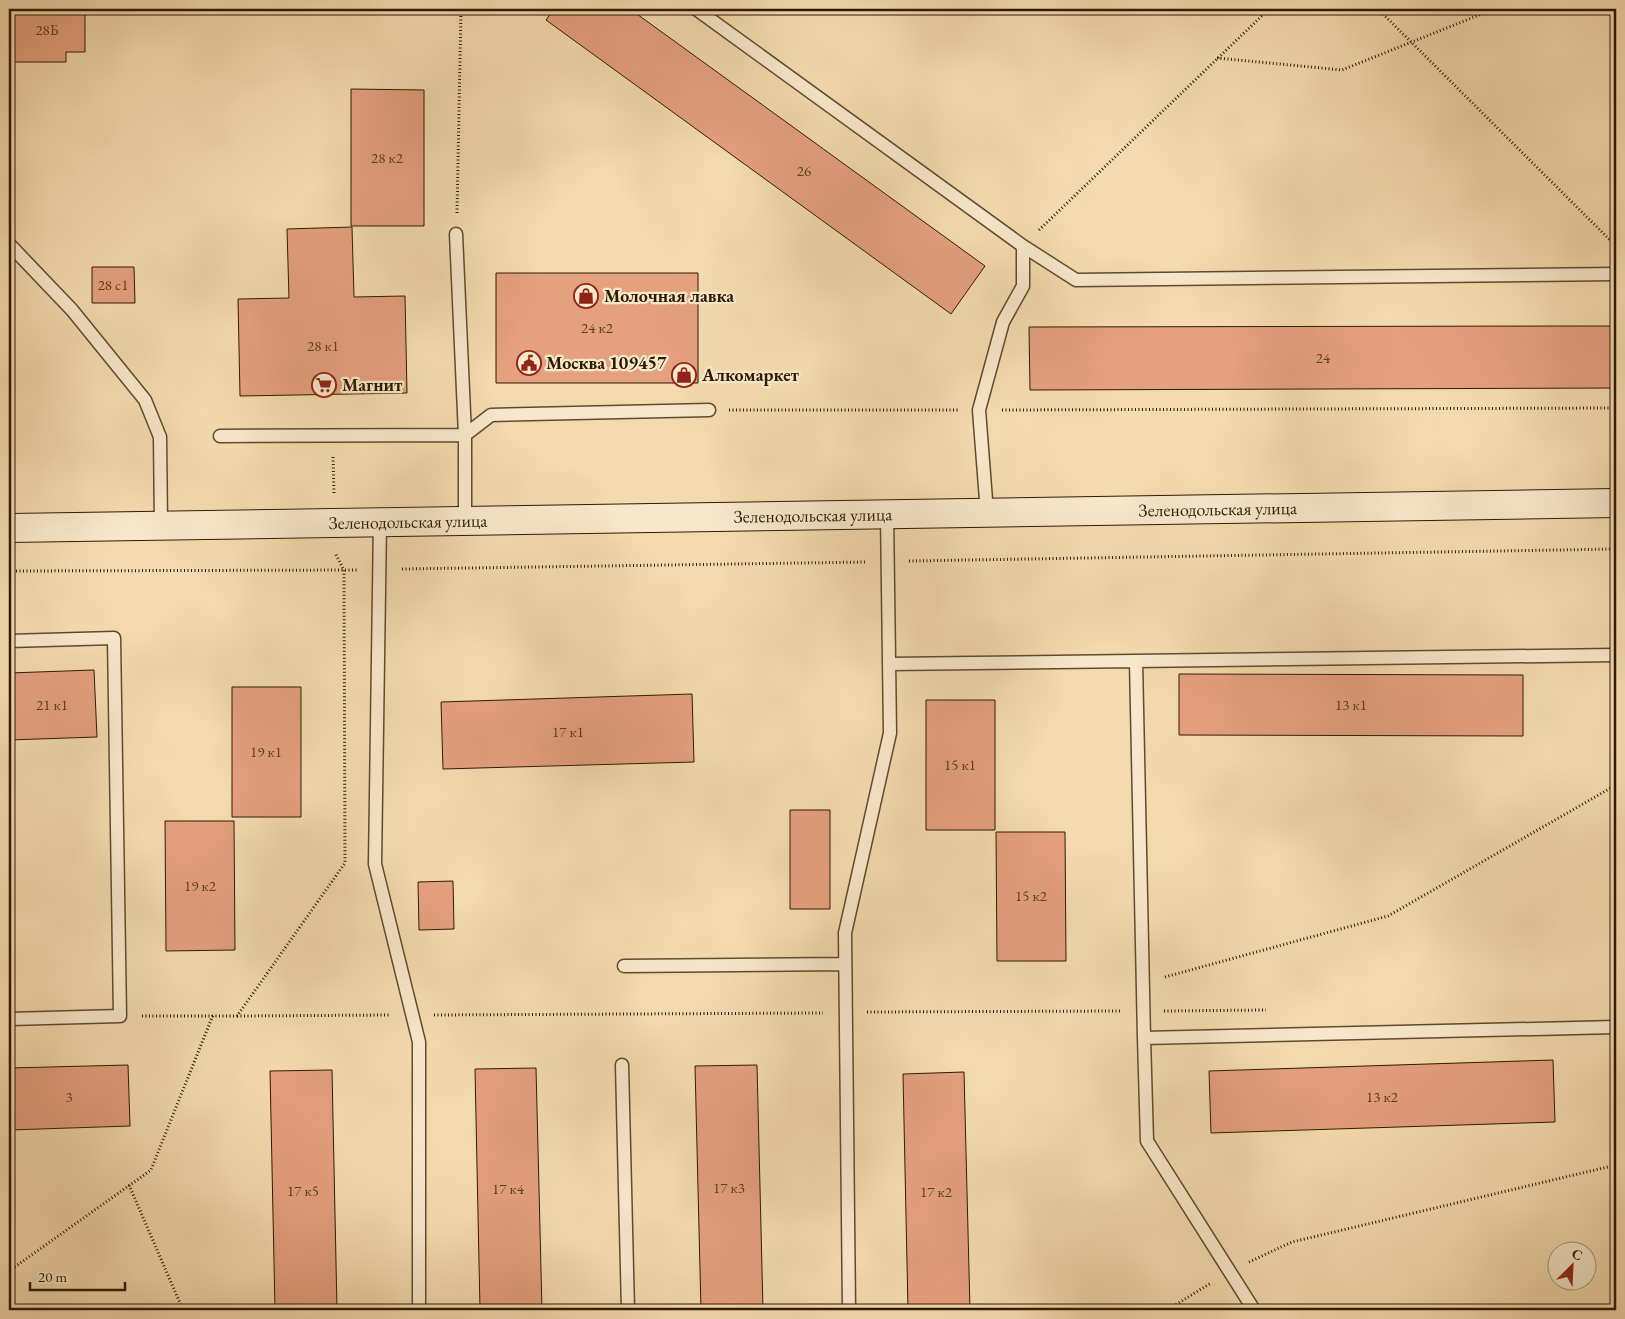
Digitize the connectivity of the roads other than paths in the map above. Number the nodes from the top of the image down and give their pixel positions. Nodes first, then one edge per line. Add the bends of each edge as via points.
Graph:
1 (696, 9) edge
2 (456, 234) road end
3 (9, 244) edge
4 (1023, 246) junction
5 (1616, 274) edge
6 (709, 410) road end
7 (465, 435) junction
8 (220, 436) dead end
9 (1616, 503) edge
10 (987, 512) junction
11 (887, 514) junction
12 (465, 521) junction
13 (380, 522) junction
14 (161, 525) junction
15 (9, 528) edge
16 (9, 641) edge
17 (1616, 655) edge
18 (1136, 661) junction
19 (889, 664) junction
20 (845, 964) junction
21 (624, 966) dead end
22 (9, 1019) edge
23 (1616, 1027) edge
24 (1144, 1038) junction
25 (622, 1065) dead end
26 (419, 1310) edge
27 (628, 1310) edge
28 (849, 1310) edge
29 (1254, 1310) edge

1 - 4 lane
2 - 7 lane
3 - 14 lane via 72,310 146,400 160,437
4 - 5 lane via 1076,280
4 - 10 lane via 1023,286 1003,322 979,410
6 - 7 lane via 491,415
7 - 8 lane
7 - 12 lane
9 - 10 street, Зеленодольская улица
10 - 11 street, Зеленодольская улица
11 - 12 street, Зеленодольская улица
11 - 19 lane
12 - 13 street, Зеленодольская улица
13 - 14 street, Зеленодольская улица
13 - 26 lane via 375,864 420,1042
14 - 15 street, Зеленодольская улица
16 - 22 lane via 114,638 120,1016
17 - 18 lane
18 - 19 lane
18 - 24 lane
19 - 20 lane via 890,733 845,933
20 - 21 lane
20 - 28 lane
23 - 24 lane
24 - 29 lane via 1147,1141
25 - 27 lane

